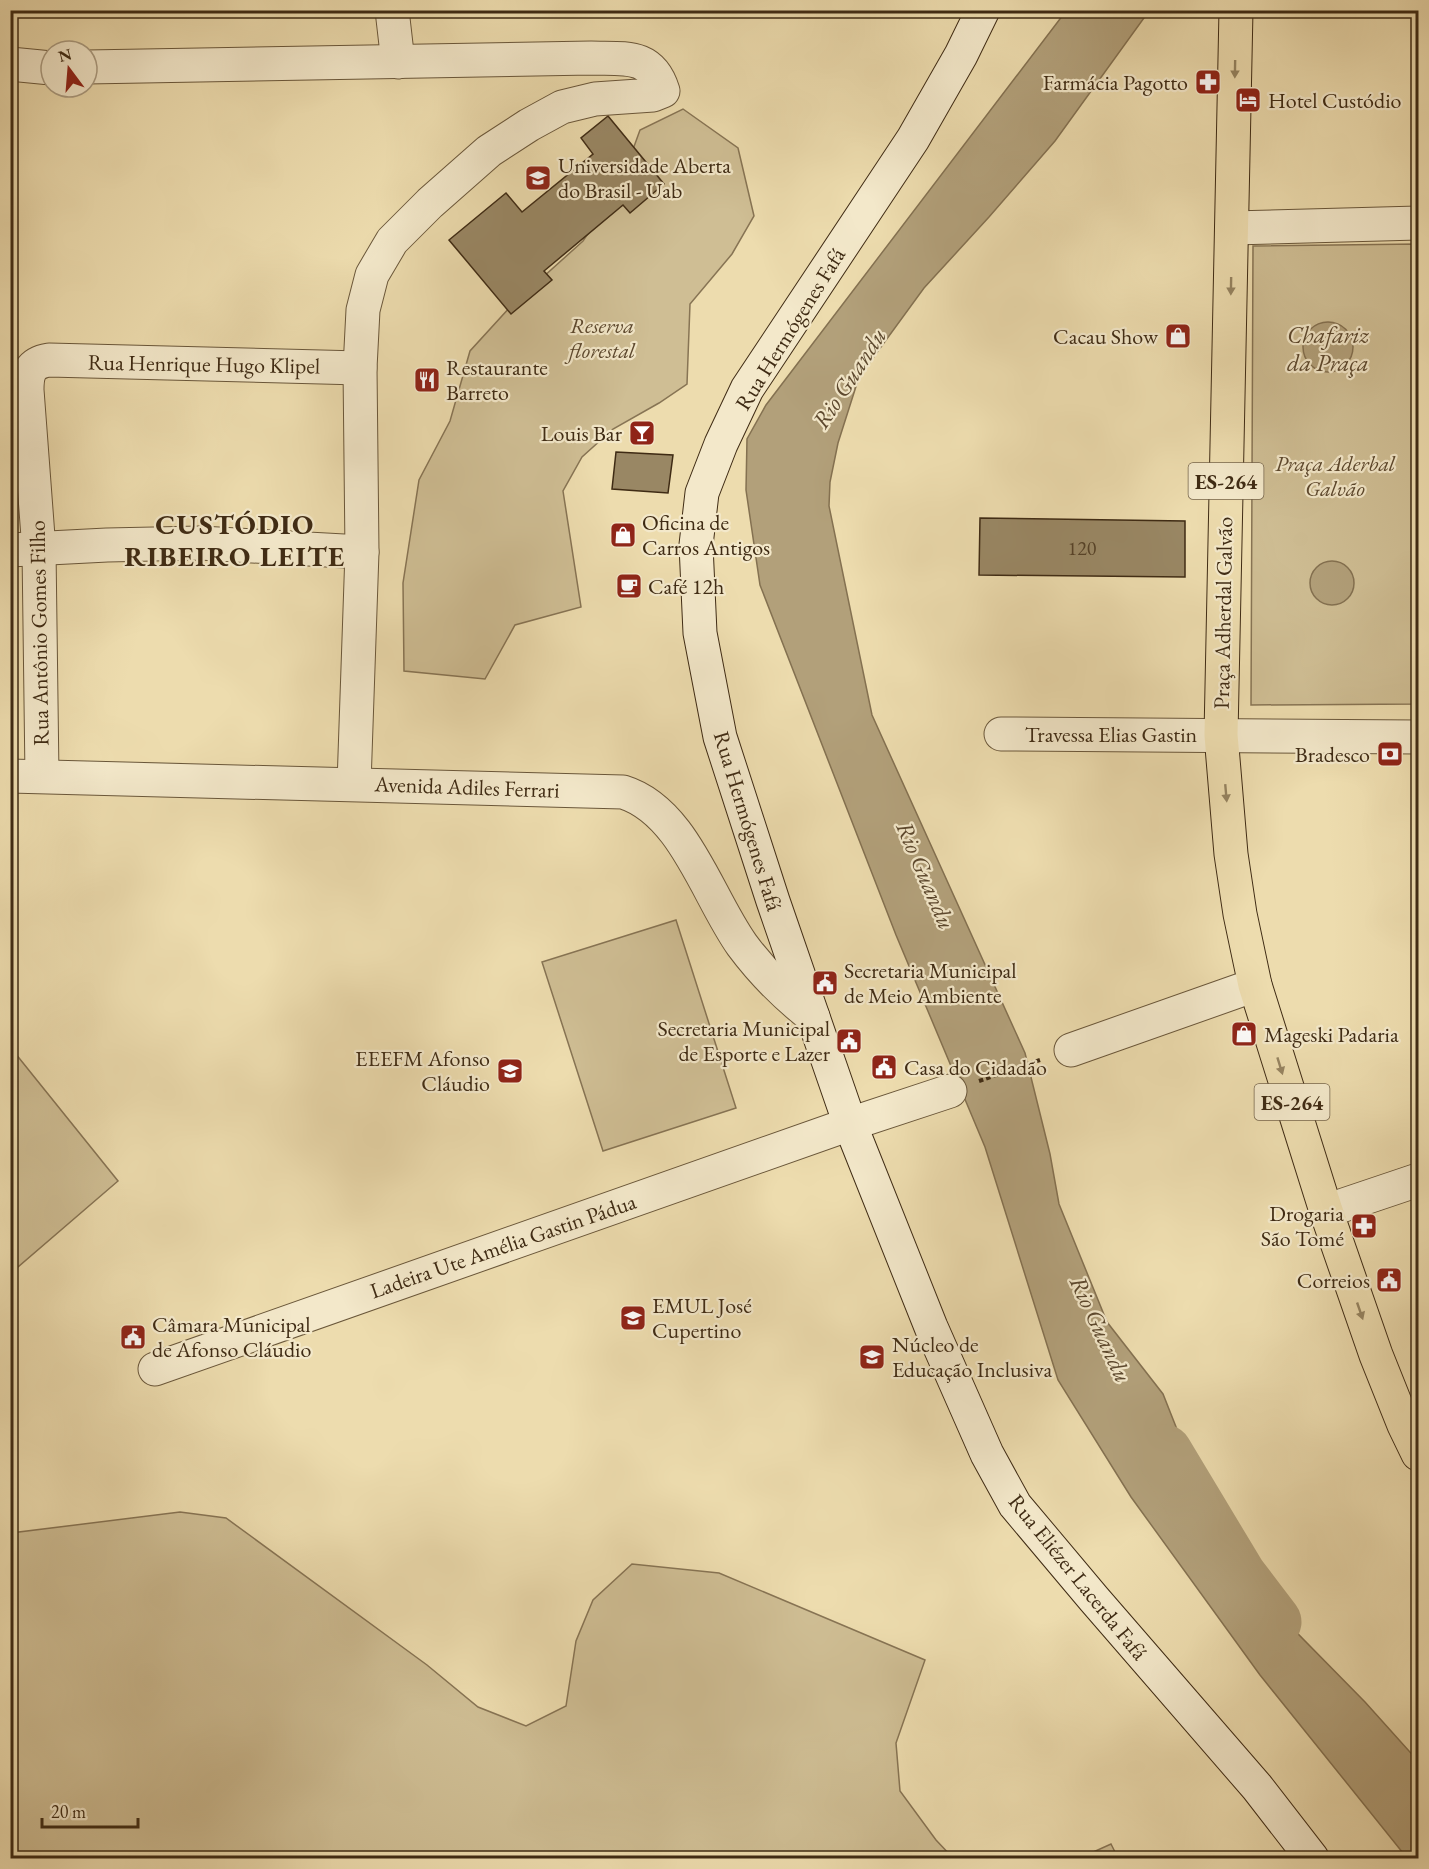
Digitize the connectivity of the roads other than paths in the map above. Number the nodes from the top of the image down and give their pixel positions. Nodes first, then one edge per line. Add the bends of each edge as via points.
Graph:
1 (392, 10) edge
2 (983, 10) edge
3 (1236, 10) edge
4 (398, 62) junction
5 (10, 64) edge
6 (39, 67) edge
7 (99, 68) edge
8 (1419, 223) edge
9 (1232, 228) junction
10 (49, 360) joint
11 (360, 368) junction
12 (25, 550) edge
13 (362, 552) junction
14 (1001, 734) dead end
15 (1221, 735) junction
16 (1419, 737) edge
17 (10, 776) edge
18 (42, 776) junction
19 (354, 784) junction
20 (1255, 985) junction
21 (813, 1017) junction
22 (1071, 1050) road end
23 (950, 1091) road end
24 (850, 1124) junction
25 (1419, 1180) edge
26 (1326, 1211) junction
27 (155, 1369) dead end
28 (1419, 1454) edge
29 (1312, 1858) edge

1 - 4 street
2 - 21 street, Rua Hermógenes Fafá via 914,139 747,389 702,493 696,545 700,633 720,737
3 -> 9 main road, ES-264
4 - 7 street
4 - 11 street via 591,58 638,61 653,70 663,91 562,107 489,151 430,203 392,241 372,275 363,310
5 - 6 street
8 - 9 street
9 -> 15 main road, Praça Adherdal Galvão / ES-264
10 - 11 street, Rua Henrique Hugo Klipel
10 - 12 street, Rua Antônio Gomes Filho via 32,367 27,378
11 - 13 street
12 - 13 street via 200,543
12 - 18 street, Rua Antônio Gomes Filho
13 - 19 street
14 - 15 street, Travessa Elias Gastin
15 - 16 street, Praça Adherdal Galvão
15 -> 20 main road, ES-264 via 1231,854
17 - 18 street, Avenida Adiles Ferrari
18 - 19 street, Avenida Adiles Ferrari
19 - 21 street, Avenida Adiles Ferrari via 611,791 638,797 661,815 686,845 742,944 776,986
20 - 22 street
20 -> 26 main road, ES-264
21 - 24 street, Rua Hermógenes Fafá
23 - 24 street, Ladeira Ute Amélia Gastin Pádua
24 - 27 street, Ladeira Ute Amélia Gastin Pádua
24 - 29 street, Rua Eliézer Lacerda Fafá via 936,1338 987,1454 1015,1505 1257,1787
25 - 26 street
26 -> 28 main road, ES-264 via 1376,1355

